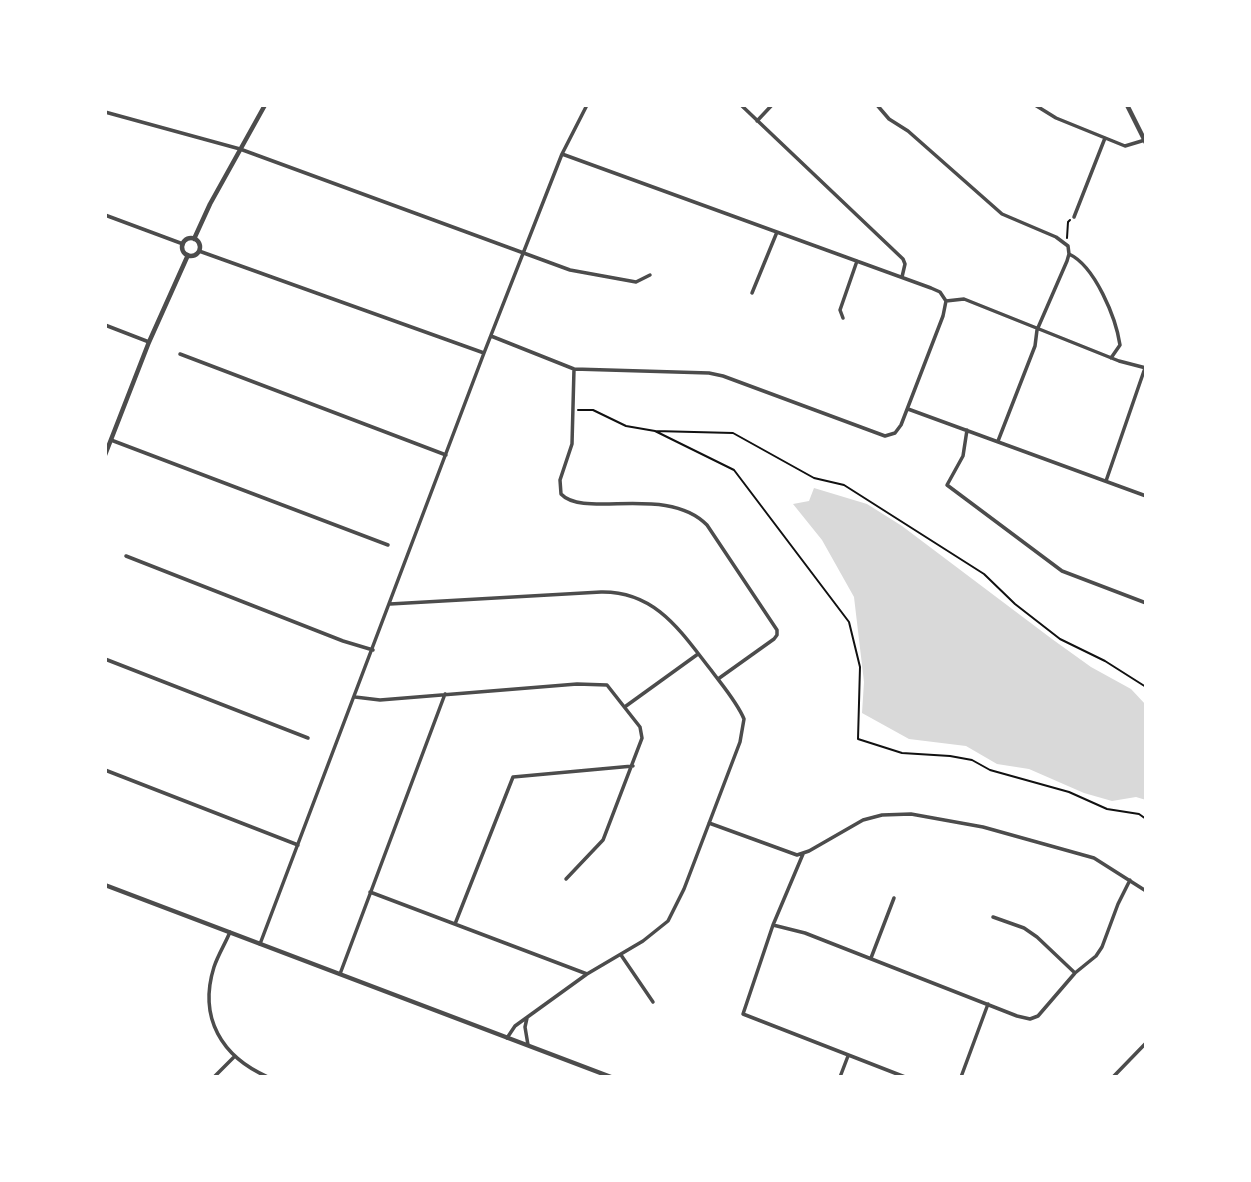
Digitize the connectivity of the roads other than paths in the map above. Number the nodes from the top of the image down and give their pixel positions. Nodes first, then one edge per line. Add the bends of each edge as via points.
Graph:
1 (265, 105) edge
2 (587, 105) edge
3 (741, 105) edge
4 (772, 105) edge
5 (877, 105) edge
6 (1035, 105) edge
7 (1127, 105) edge
8 (105, 112) edge
9 (757, 121) junction
10 (1105, 138) junction
11 (1145, 142) edge
12 (240, 149) junction
13 (562, 154) junction
14 (105, 215) edge
15 (1074, 216) road end
16 (777, 232) junction
17 (194, 239) junction
18 (183, 244) junction
19 (199, 251) junction
20 (523, 253) junction
21 (1069, 254) junction
22 (188, 255) junction
23 (857, 261) junction
24 (650, 275) dead end
25 (902, 277) junction
26 (752, 293) dead end
27 (946, 300) junction
28 (843, 318) dead end
29 (105, 325) edge
30 (1037, 330) junction
31 (491, 336) junction
32 (149, 342) junction
33 (180, 354) dead end
34 (484, 354) junction
35 (1111, 358) junction
36 (1145, 368) edge
37 (575, 369) junction
38 (907, 409) junction
39 (967, 430) junction
40 (111, 440) junction
41 (998, 441) junction
42 (105, 455) edge
43 (446, 455) junction
44 (1105, 481) junction
45 (1146, 496) edge
46 (388, 545) dead end
47 (126, 556) dead end
48 (1146, 603) edge
49 (390, 604) junction
50 (373, 650) junction
51 (698, 654) junction
52 (105, 659) edge
53 (718, 679) junction
54 (445, 694) junction
55 (355, 697) junction
56 (626, 707) junction
57 (308, 738) dead end
58 (633, 766) junction
59 (105, 771) edge
60 (709, 823) junction
61 (298, 845) junction
62 (803, 853) junction
63 (566, 879) dead end
64 (1130, 880) junction
65 (105, 885) edge
66 (1146, 891) edge
67 (370, 892) junction
68 (894, 898) dead end
69 (993, 917) dead end
70 (455, 924) junction
71 (773, 925) junction
72 (230, 932) junction
73 (260, 944) junction
74 (621, 955) junction
75 (871, 958) junction
76 (1075, 973) junction
77 (340, 974) junction
78 (587, 974) junction
79 (653, 1002) dead end
80 (988, 1004) junction
81 (528, 1016) junction
82 (507, 1038) junction
83 (1146, 1043) edge
84 (528, 1046) junction
85 (848, 1055) junction
86 (234, 1057) junction
87 (214, 1077) edge
88 (268, 1077) edge
89 (611, 1077) edge
90 (840, 1077) edge
91 (905, 1077) edge
92 (961, 1077) edge
93 (1113, 1077) edge

1 - 12 street
2 - 13 street
3 - 9 street
4 - 9 street
5 - 21 street via 1002,214 1056,237 1068,246
6 - 10 street
7 - 11 street
8 - 12 street
9 - 25 street via 903,259
10 - 11 street via 1125,146
10 - 15 street
12 - 17 street
12 - 20 street
13 - 16 street
13 - 20 street
14 - 18 street
16 - 23 street
16 - 26 street
17 - 18 street
17 - 19 street
18 - 22 street
19 - 22 street
19 - 34 street
20 - 24 street via 570,270 636,282
20 - 31 street
21 - 30 street
21 - 35 street via 1079,258 1117,324 1120,345
22 - 32 street
23 - 25 street
23 - 28 street via 840,310
25 - 27 street via 940,292
27 - 30 street via 964,299
27 - 38 street
29 - 32 street
30 - 35 street
30 - 41 street
31 - 34 street
31 - 37 street
32 - 40 street
33 - 43 street
34 - 43 street
35 - 36 street
36 - 44 street
37 - 38 street via 709,373 879,434 899,430
37 - 53 street via 572,444 560,480 564,498 581,503 649,503 699,517 774,622 777,635
38 - 39 street
39 - 41 street
39 - 48 street via 963,456 947,485 1062,571
40 - 42 street
40 - 46 street
41 - 44 street
43 - 49 street
44 - 45 street
47 - 50 street
49 - 50 street
49 - 51 street via 622,593 674,622
50 - 55 street
51 - 53 street
51 - 56 street
52 - 57 street
53 - 60 street via 741,712 744,726
54 - 55 street via 371,700
54 - 56 street via 598,683 607,685
54 - 67 street
55 - 61 street
56 - 58 street via 642,732
58 - 63 street via 603,840
58 - 70 street via 513,777
59 - 61 street
60 - 62 street via 786,853
60 - 74 street via 668,921
61 - 73 street
62 - 64 street via 863,820 911,814 984,827 1094,858
62 - 71 street
64 - 66 street
64 - 76 street via 1102,947
65 - 72 street
67 - 70 street
67 - 77 street
68 - 75 street
69 - 76 street via 1031,933
70 - 78 street
71 - 75 street
71 - 85 street via 743,1014
72 - 73 street
72 - 86 street via 215,966 209,1002 219,1038
73 - 77 street
74 - 78 street
74 - 79 street
75 - 80 street
76 - 80 street via 1038,1016 1023,1018
77 - 82 street
78 - 81 street
80 - 92 street
81 - 82 street
81 - 84 street
82 - 84 street
83 - 93 street
84 - 89 street
85 - 90 street
85 - 91 street
86 - 87 street
86 - 88 street

